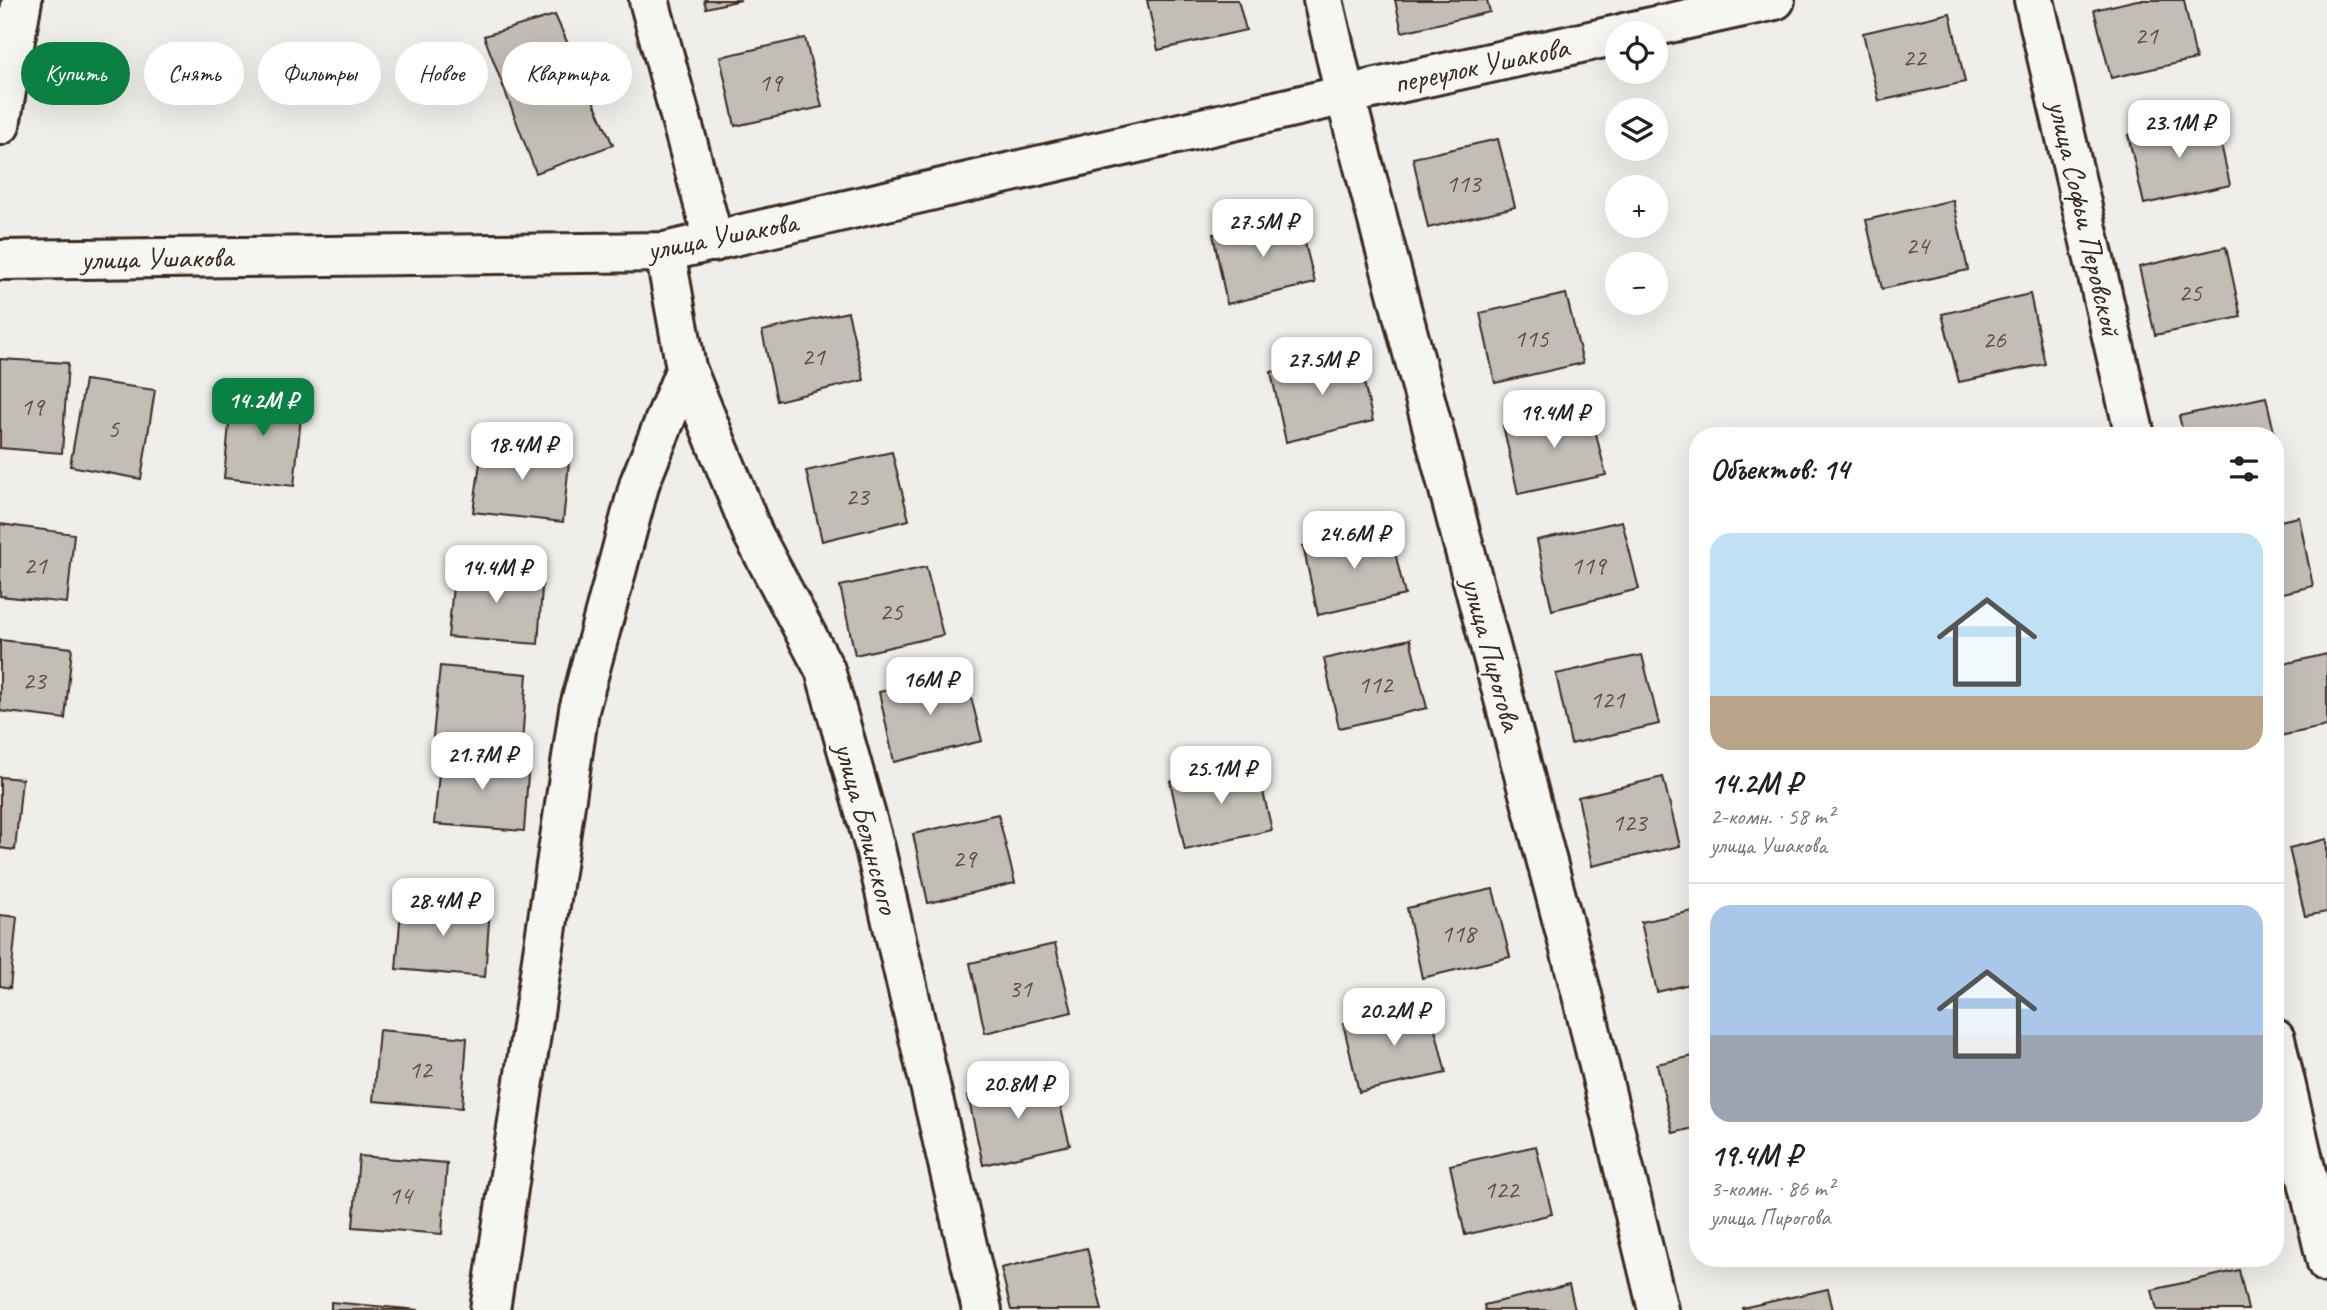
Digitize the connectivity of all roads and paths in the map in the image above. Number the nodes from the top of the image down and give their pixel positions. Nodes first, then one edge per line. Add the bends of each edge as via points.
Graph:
1 (22, 0) edge
2 (649, 0) edge
3 (1323, 0) edge
4 (1775, 0) edge
5 (2034, 0) edge
6 (1668, 23) edge
7 (1605, 38) edge
8 (1345, 95) junction
9 (0, 125) edge
10 (714, 242) junction
11 (665, 252) junction
12 (0, 260) edge
13 (686, 368) junction
14 (2133, 427) edge
15 (2284, 1078) edge
16 (2327, 1263) edge
17 (490, 1310) edge
18 (982, 1310) edge
19 (1657, 1310) edge

1 - 9 street
2 - 10 street
3 - 8 street, улица Пирогова
4 - 6 street
5 - 14 street, улица Софьи Перовской
7 - 8 street, переулок Ушакова
8 - 10 street, улица Ушакова
8 - 19 street, улица Пирогова via 1582,995
10 - 11 street, улица Ушакова
11 - 12 street, улица Ушакова
11 - 13 street, улица Белинского
13 - 17 street via 640,482 579,710
13 - 18 street, улица Белинского via 753,534 825,670 875,848
15 - 16 street

